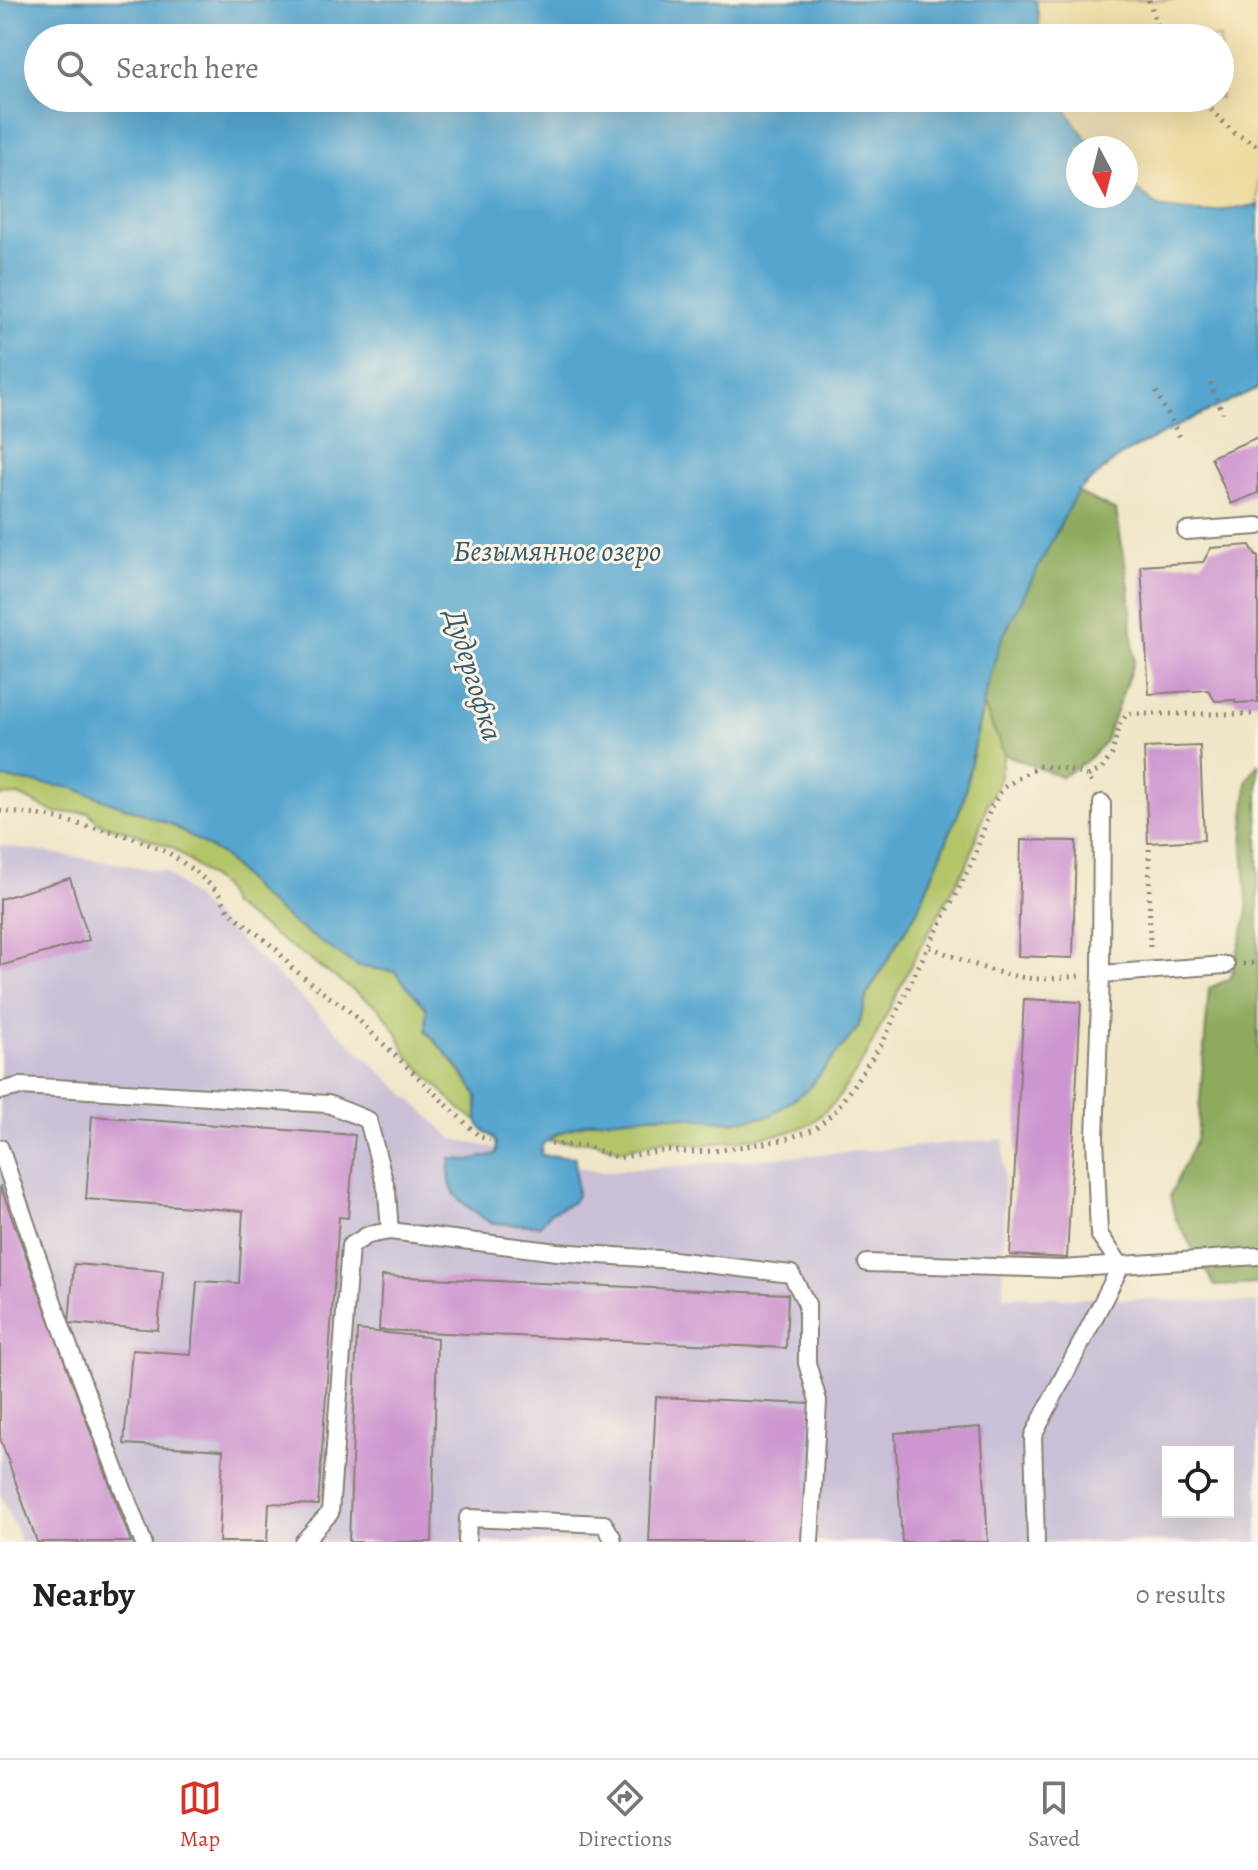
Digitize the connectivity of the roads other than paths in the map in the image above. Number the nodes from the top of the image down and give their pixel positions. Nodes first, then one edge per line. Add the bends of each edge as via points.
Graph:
1 (1258, 526) edge
2 (1186, 531) dead end
3 (1102, 803) road end
4 (1226, 965) dead end
5 (1101, 974) junction
6 (0, 1091) edge
7 (0, 1148) edge
8 (390, 1231) junction
9 (1258, 1256) edge
10 (867, 1263) dead end
11 (1121, 1266) junction
12 (143, 1542) edge
13 (303, 1542) edge
14 (467, 1542) edge
15 (613, 1542) edge
16 (810, 1542) edge
17 (1036, 1542) edge

1 - 2 lane
3 - 5 lane
4 - 5 lane
5 - 11 lane via 1095,1137 1099,1234
6 - 8 lane via 21,1086 328,1104 368,1120 387,1192
7 - 12 lane
8 - 13 lane via 350,1246 330,1513
8 - 16 lane via 791,1274 807,1304 807,1363 818,1401
9 - 11 lane
10 - 11 lane
11 - 17 lane via 1033,1436
14 - 15 lane via 468,1518 604,1524

